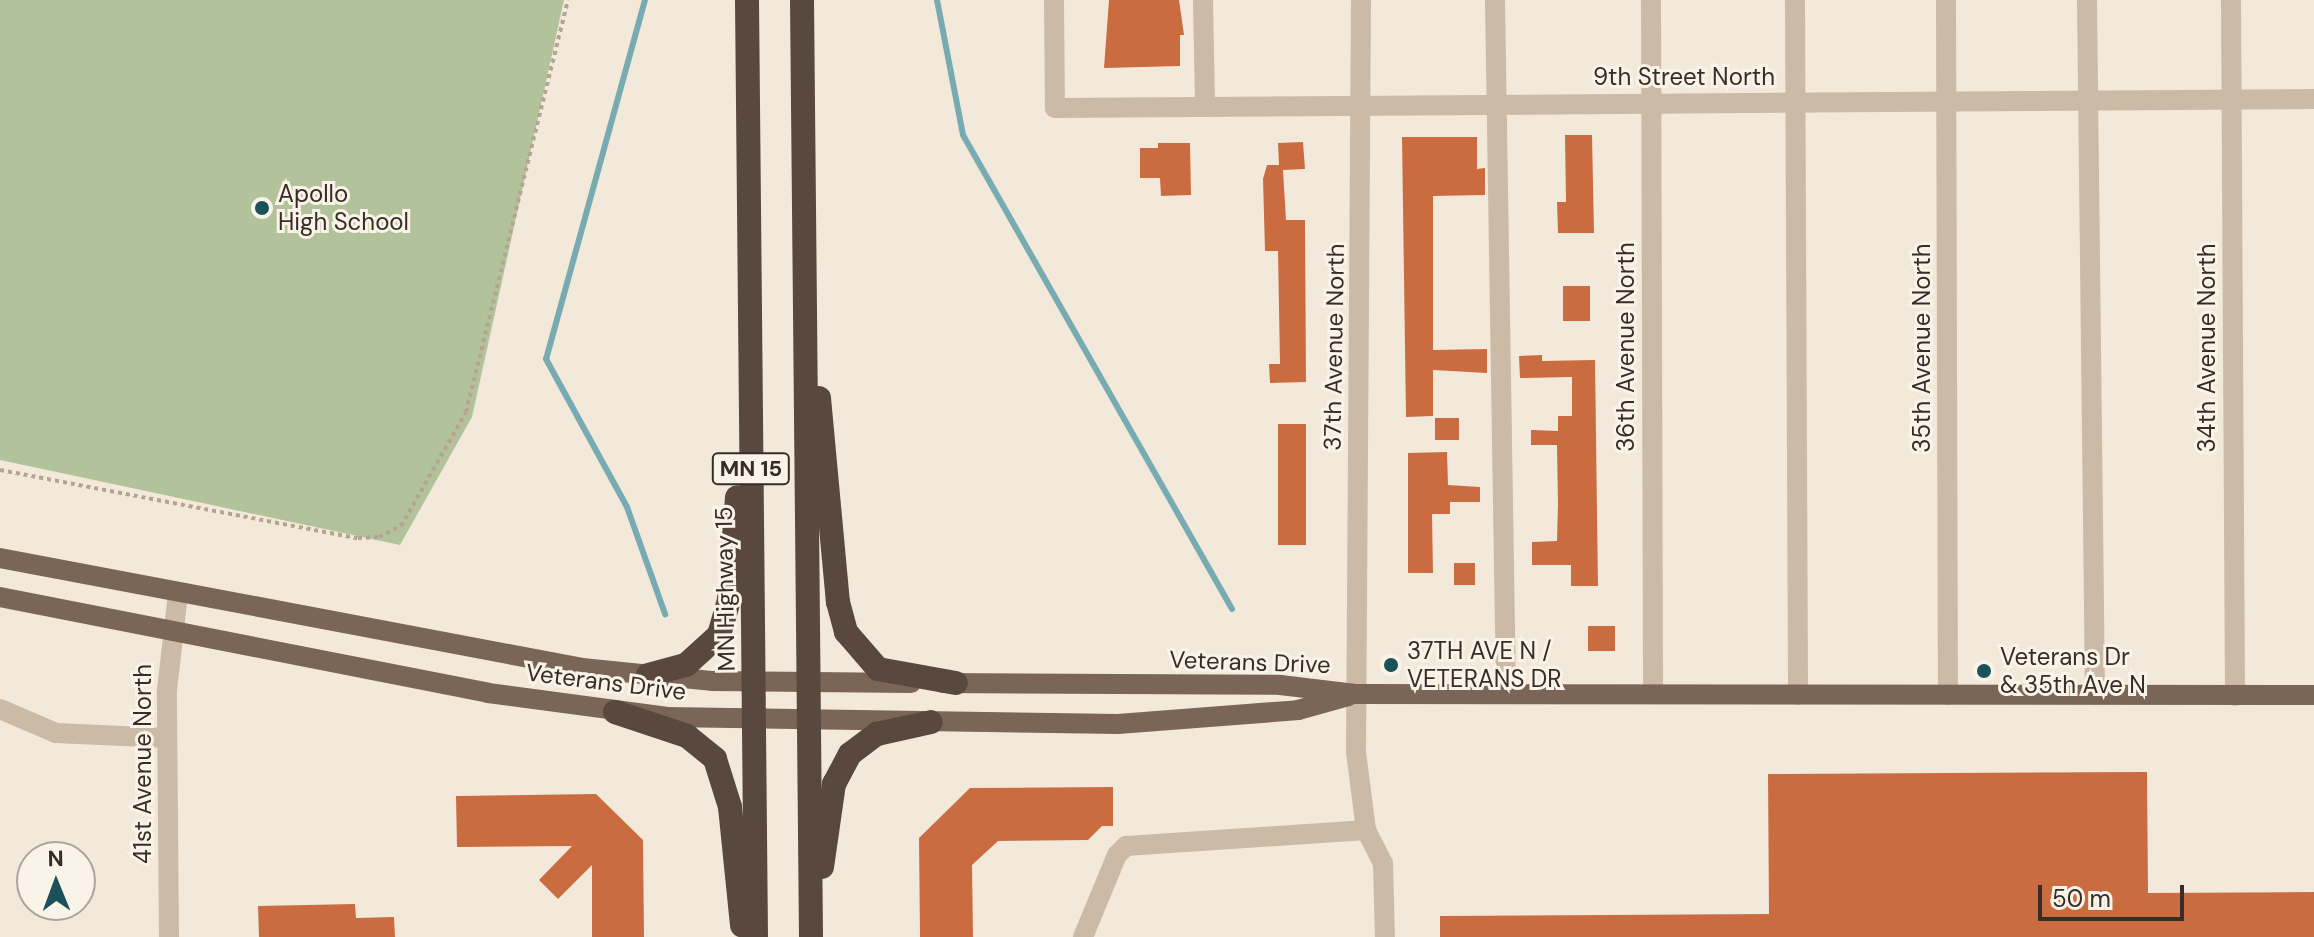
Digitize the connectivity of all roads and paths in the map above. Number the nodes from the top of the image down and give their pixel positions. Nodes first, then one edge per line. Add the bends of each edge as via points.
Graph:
1 (568, 0) edge
2 (747, 0) edge
3 (802, 0) edge
4 (1054, 0) edge
5 (1203, 0) edge
6 (1361, 0) edge
7 (1495, 0) edge
8 (1651, 0) edge
9 (1795, 0) edge
10 (1946, 0) edge
11 (2087, 0) edge
12 (2231, 0) edge
13 (2231, 99) junction
14 (2314, 99) edge
15 (2088, 100) junction
16 (1948, 101) junction
17 (1796, 102) junction
18 (1652, 104) junction
19 (1496, 105) junction
20 (1363, 106) junction
21 (1205, 107) junction
22 (804, 259) junction
23 (750, 315) junction
24 (0, 470) edge
25 (0, 558) edge
26 (178, 593) junction
27 (0, 597) edge
28 (172, 630) junction
29 (648, 675) junction
30 (753, 682) junction
31 (808, 682) junction
32 (956, 683) junction
33 (1506, 693) junction
34 (1357, 694) junction
35 (1653, 694) junction
36 (1798, 695) junction
37 (1948, 695) junction
38 (2095, 695) junction
39 (2314, 695) edge
40 (2235, 696) junction
41 (0, 709) edge
42 (615, 712) junction
43 (808, 720) junction
44 (753, 721) junction
45 (931, 722) junction
46 (167, 738) junction
47 (1366, 830) junction
48 (169, 937) edge
49 (743, 937) edge
50 (756, 937) edge
51 (812, 937) edge
52 (1083, 937) edge
53 (1385, 937) edge

1 - 24 path via 466,412 401,526 379,537 358,538
2 - 23 highway, MN Highway 15 / MN 15
3 - 22 highway, MN 15
4 - 21 street, 9th Street North via 1055,108
5 - 21 street
6 - 20 street, 37th Avenue North
7 - 19 street
8 - 18 street, 36th Avenue North
9 - 17 street
10 - 16 street, 35th Avenue North
11 - 15 street
12 - 13 street, 34th Avenue North
13 - 14 street, 9th Street North
13 - 15 street, 9th Street North
13 - 40 street, 34th Avenue North
15 - 16 street, 9th Street North
15 - 38 street
16 - 17 street, 9th Street North
16 - 37 street, 35th Avenue North
17 - 18 street, 9th Street North
17 - 36 street
18 - 19 street, 9th Street North
18 - 35 street, 36th Avenue North
19 - 20 street, 9th Street North
19 - 33 street
20 - 21 street, 9th Street North
20 - 34 street, 37th Avenue North
22 - 31 highway, MN 15
22 - 32 highway via 838,602 846,632 878,669
23 - 29 highway via 726,616 705,652 676,670
23 - 30 highway, MN Highway 15 / MN 15
25 - 26 main road, Veterans Drive
26 - 28 street, 41st Avenue North
26 - 29 main road, Veterans Drive via 506,655
27 - 28 main road, Veterans Drive
28 - 42 main road, Veterans Drive via 488,693
28 - 46 street, 41st Avenue North
29 - 30 main road, Veterans Drive
30 - 31 main road, Veterans Drive
30 - 44 highway, MN Highway 15 / MN 15
31 - 32 main road, Veterans Drive
31 - 43 highway, MN 15
32 - 34 main road, Veterans Drive via 1280,685
33 - 34 main road, Veterans Drive
33 - 35 main road, Veterans Drive
34 - 45 main road, Veterans Drive via 1298,710 1179,721
34 - 47 street, 37th Avenue North via 1356,752
35 - 36 main road, Veterans Drive
36 - 37 main road, Veterans Drive
37 - 38 main road, Veterans Drive
38 - 40 main road, Veterans Drive
39 - 40 main road, Veterans Drive
41 - 46 street via 56,733
42 - 44 main road, Veterans Drive
42 - 49 highway via 687,736 715,759 730,807
43 - 44 main road, Veterans Drive
43 - 45 main road, Veterans Drive
43 - 51 highway, MN 15
44 - 50 highway, MN Highway 15 / MN 15
45 - 51 highway via 877,734 841,768 830,805
46 - 48 street, 41st Avenue North
47 - 52 street via 1126,846 1117,855
47 - 53 street, 37th Avenue North via 1383,863

